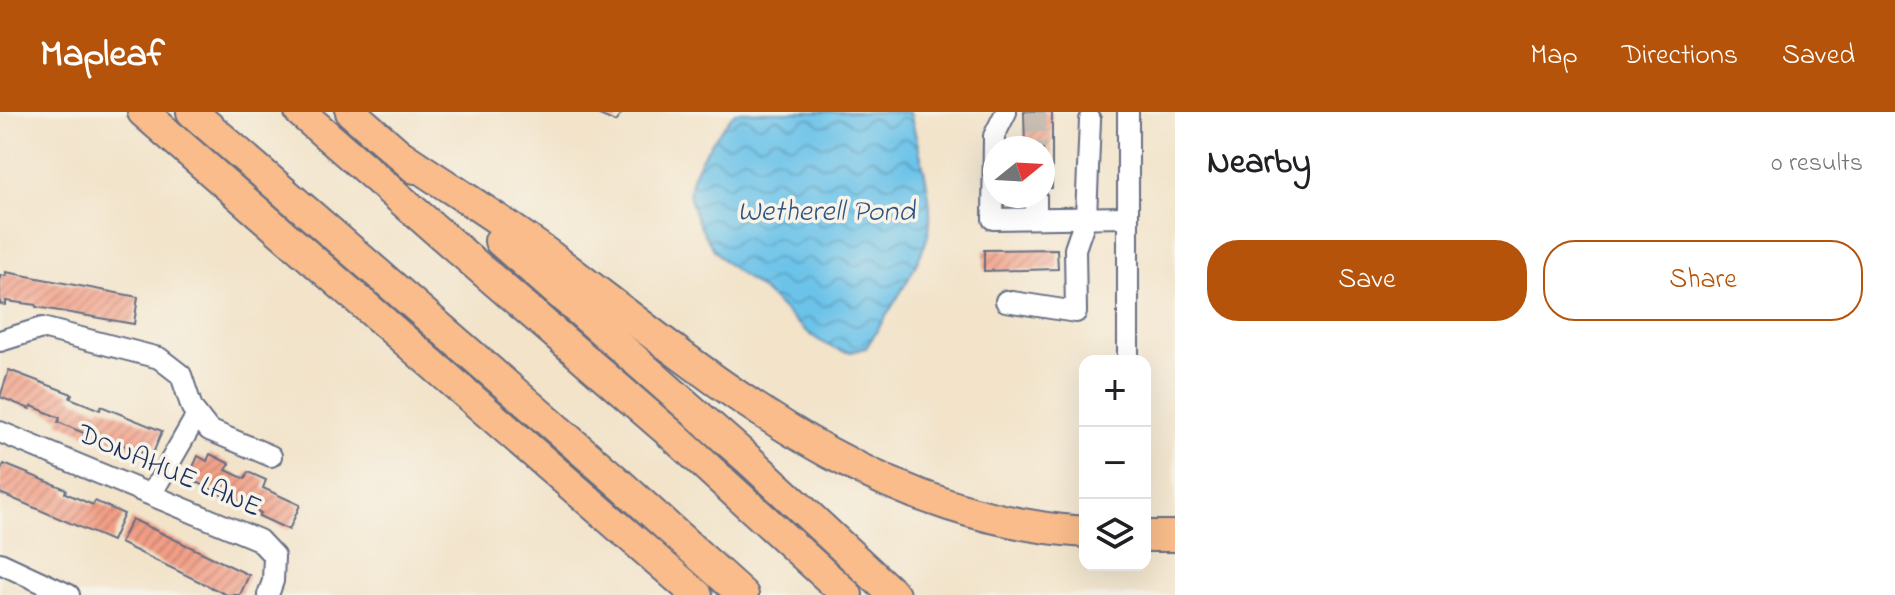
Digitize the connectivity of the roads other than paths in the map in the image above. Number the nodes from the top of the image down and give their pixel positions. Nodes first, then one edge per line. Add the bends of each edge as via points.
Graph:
1 (143, 112) edge
2 (192, 112) edge
3 (300, 112) edge
4 (351, 112) edge
5 (1006, 112) edge
6 (1128, 112) edge
7 (1090, 120) dead end
8 (402, 156) junction
9 (1036, 208) edge
10 (1086, 217) junction
11 (1127, 217) junction
12 (1036, 218) junction
13 (1006, 301) dead end
14 (0, 341) edge
15 (1128, 355) edge
16 (197, 415) junction
17 (0, 432) edge
18 (271, 456) dead end
19 (152, 493) junction
20 (1079, 531) edge
21 (1151, 536) edge
22 (1175, 536) edge
23 (0, 563) edge
24 (69, 595) edge
25 (268, 595) edge
26 (697, 595) edge
27 (743, 595) edge
28 (847, 595) edge
29 (894, 595) edge

1 - 26 highway
2 - 27 highway
3 - 28 highway via 671,434
4 - 8 highway
5 - 12 street via 994,136 993,219
6 - 11 street
7 - 10 street
8 - 20 highway via 551,256 751,406 815,447 951,506
8 - 29 highway via 677,396
9 - 12 street
10 - 11 street
10 - 12 street
10 - 13 street via 1075,249 1076,312
11 - 15 street
14 - 16 street via 42,328 159,358 181,375
16 - 18 street via 209,430
16 - 19 street
17 - 19 street, DONAHUE LANE
19 - 25 street, DONAHUE LANE via 259,540 274,556
21 - 22 highway
23 - 24 street

